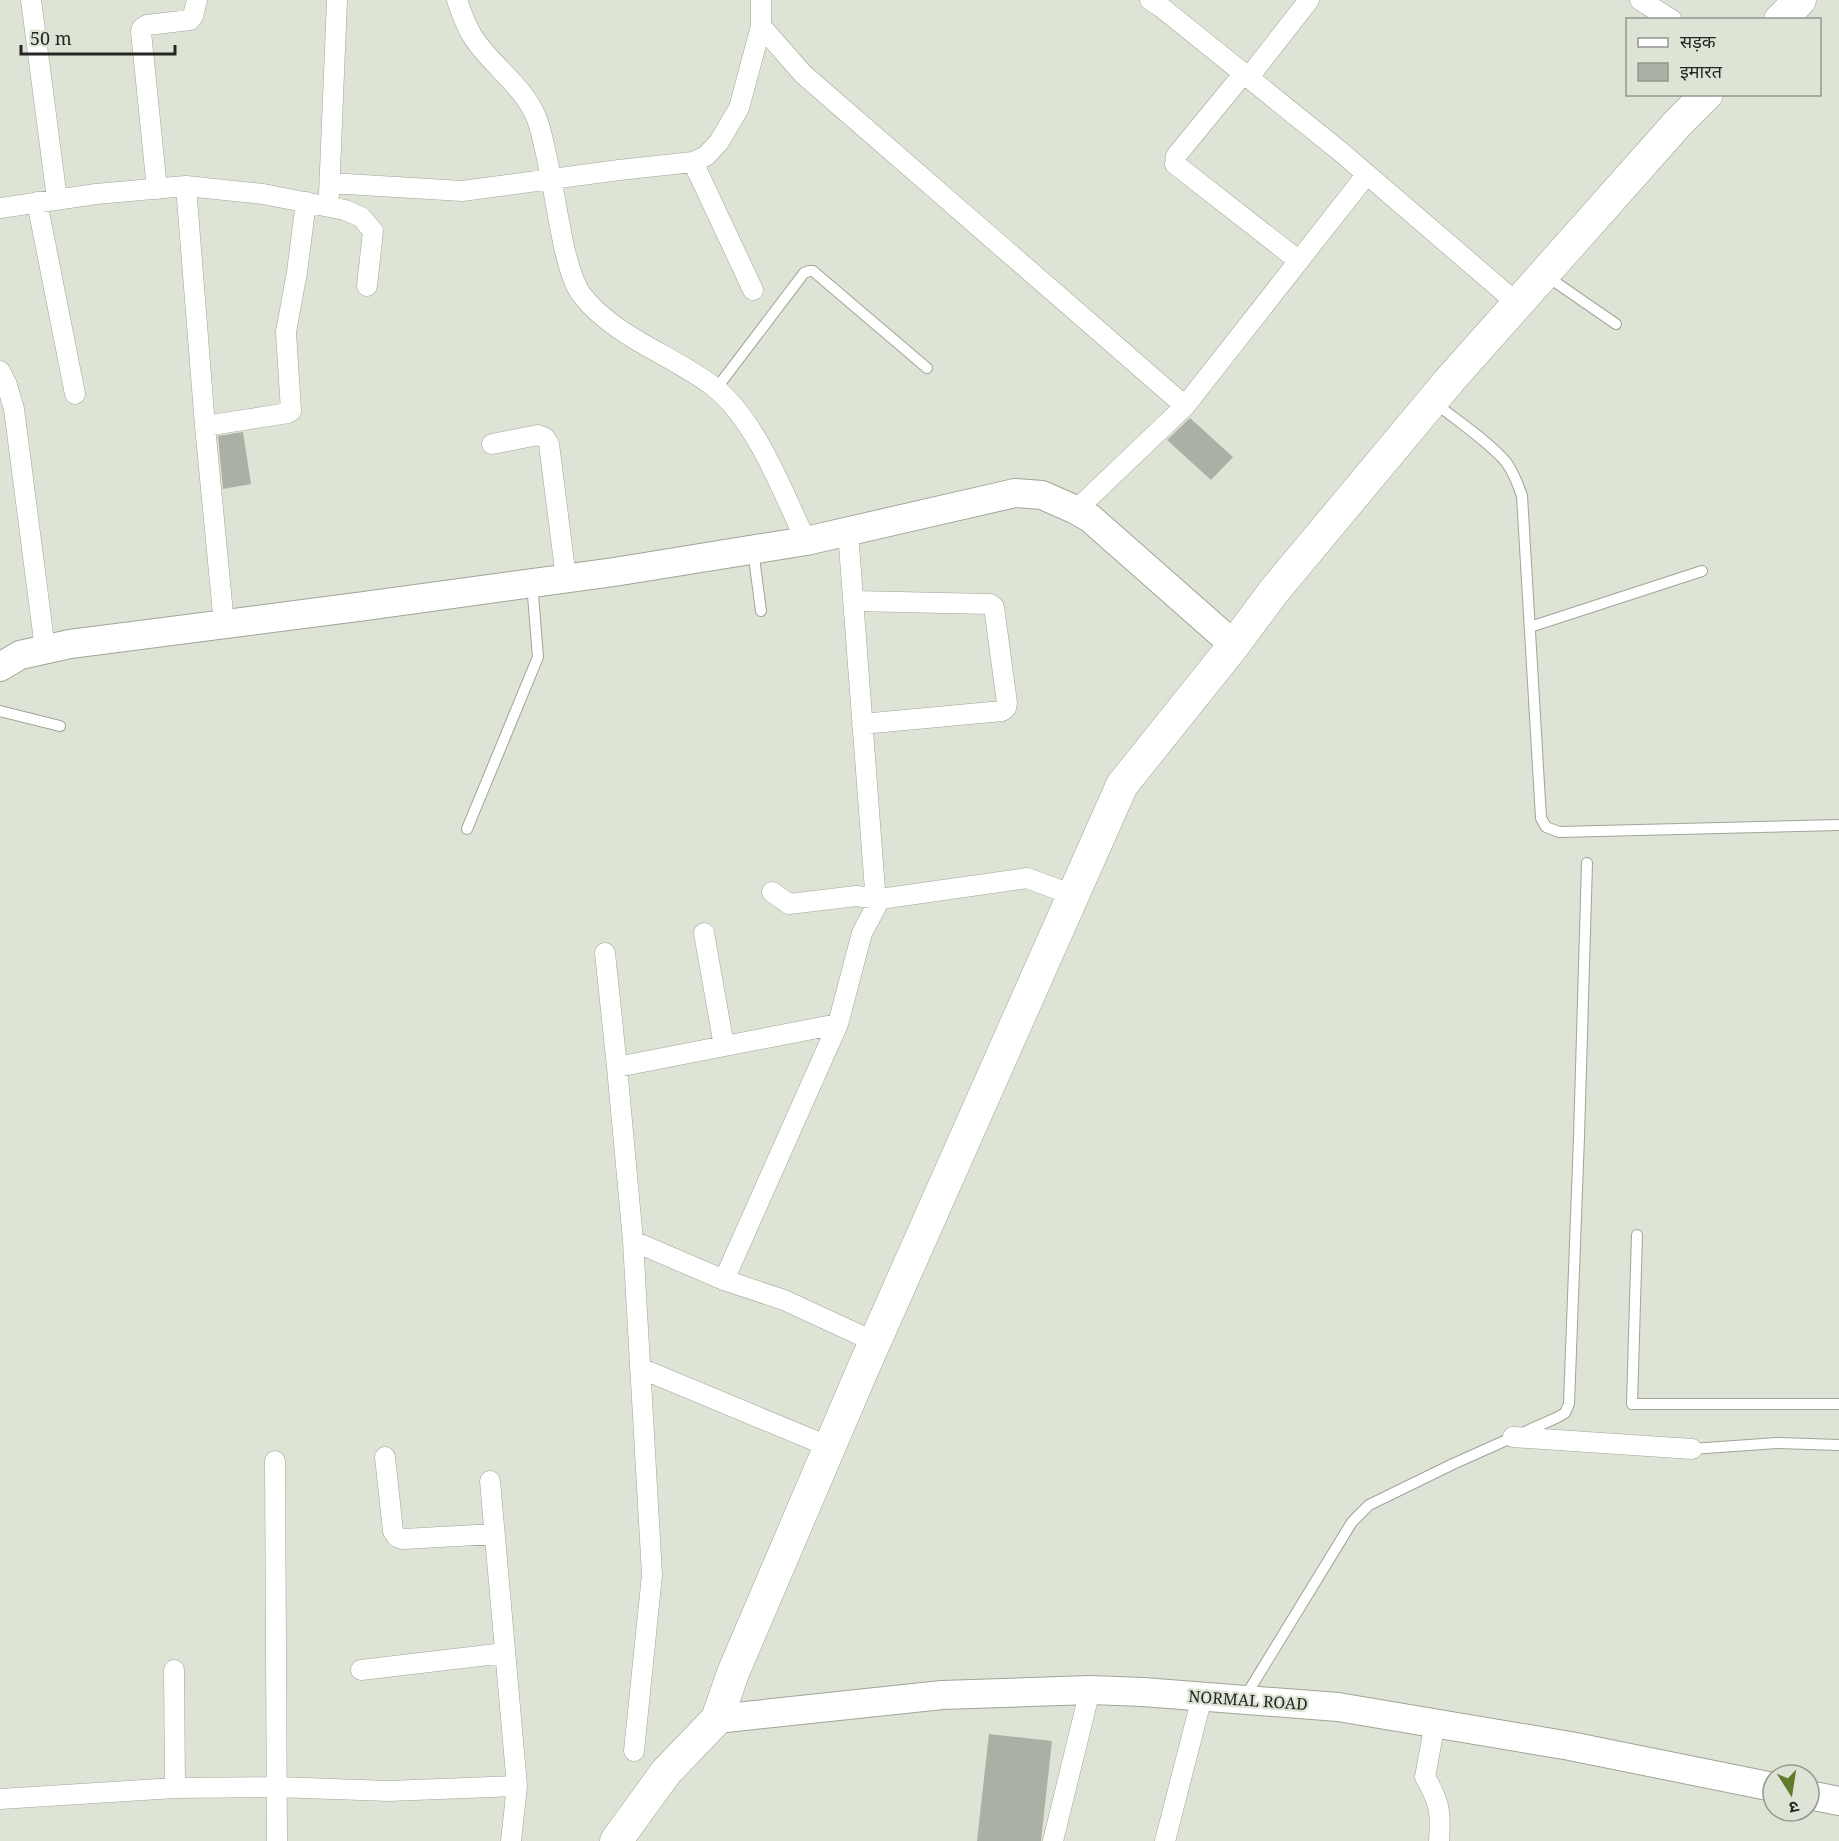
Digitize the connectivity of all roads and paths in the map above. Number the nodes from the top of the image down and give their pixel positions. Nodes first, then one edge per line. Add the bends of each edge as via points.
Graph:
1 (31, 0) edge
2 (197, 0) edge
3 (337, 0) edge
4 (457, 0) edge
5 (761, 0) edge
6 (1150, 0) edge
7 (1310, 0) edge
8 (1640, 0) edge
9 (1800, 0) edge
10 (1669, 18) edge
11 (1782, 18) edge
12 (761, 26) junction
13 (1246, 75) junction
14 (1705, 96) edge
15 (693, 162) junction
16 (1367, 174) junction
17 (552, 179) junction
18 (330, 183) junction
19 (186, 186) junction
20 (157, 189) junction
21 (57, 199) junction
22 (37, 202) junction
23 (306, 202) junction
24 (329, 207) junction
25 (0, 208) edge
26 (1299, 261) junction
27 (1544, 274) junction
28 (367, 286) dead end
29 (753, 290) dead end
30 (1518, 304) junction
31 (1616, 324) dead end
32 (927, 368) dead end
33 (0, 372) edge
34 (716, 388) junction
35 (75, 394) dead end
36 (1433, 401) junction
37 (1185, 406) junction
38 (205, 426) junction
39 (492, 444) dead end
40 (1076, 510) junction
41 (848, 532) junction
42 (806, 542) junction
43 (753, 550) junction
44 (1702, 571) dead end
45 (566, 578) junction
46 (532, 583) junction
47 (853, 601) junction
48 (761, 611) dead end
49 (225, 624) junction
50 (1530, 627) junction
51 (1234, 645) junction
52 (45, 649) junction
53 (3, 659) edge
54 (0, 711) edge
55 (862, 724) junction
56 (60, 726) dead end
57 (1839, 825) edge
58 (467, 829) dead end
59 (1587, 863) dead end
60 (772, 892) dead end
61 (1073, 895) junction
62 (880, 899) junction
63 (704, 933) dead end
64 (605, 953) dead end
65 (838, 1023) junction
66 (724, 1046) junction
67 (617, 1066) junction
68 (1637, 1234) dead end
69 (633, 1240) junction
70 (724, 1280) junction
71 (875, 1342) junction
72 (640, 1368) junction
73 (1839, 1404) edge
74 (1513, 1437) junction
75 (1839, 1445) edge
76 (830, 1447) junction
77 (1692, 1449) joint
78 (385, 1457) dead end
79 (275, 1461) dead end
80 (490, 1481) dead end
81 (495, 1533) junction
82 (505, 1653) junction
83 (174, 1670) dead end
84 (361, 1670) dead end
85 (1090, 1690) junction
86 (1202, 1697) junction
87 (1243, 1700) junction
88 (717, 1719) junction
89 (1434, 1723) junction
90 (634, 1751) dead end
91 (1761, 1785) edge
92 (277, 1786) junction
93 (517, 1786) junction
94 (174, 1788) junction
95 (1821, 1797) edge
96 (0, 1799) edge
97 (1839, 1801) edge
98 (277, 1841) edge
99 (511, 1841) edge
100 (616, 1841) edge
101 (1053, 1841) edge
102 (1165, 1841) edge
103 (1439, 1841) edge

1 - 21 street
2 - 20 street via 190,20 147,25 141,32
3 - 18 street
4 - 17 street via 473,37 528,100 538,120
5 - 12 street
6 - 13 street
7 - 13 street
8 - 10 street
9 - 11 main road
12 - 15 street via 738,108 719,142 706,156
12 - 37 street via 803,74
13 - 16 street
13 - 26 street via 1176,156 1175,164
14 - 27 main road
15 - 17 street
15 - 29 street
16 - 26 street
16 - 30 street
17 - 18 street via 462,191
17 - 34 street via 568,264 580,292 613,325
18 - 24 street
19 - 20 street
19 - 23 street
19 - 38 street
20 - 21 street
21 - 22 street
22 - 25 street
22 - 35 street
23 - 24 street
23 - 38 street via 286,332 291,411
24 - 28 street via 362,217 373,231
26 - 37 street
27 - 30 main road
27 - 31 lane
30 - 36 main road
32 - 34 lane via 809,271
33 - 52 street via 14,409
34 - 42 street via 733,406 769,462
36 - 50 lane via 1494,451 1516,478 1522,496
36 - 51 main road via 1274,591
37 - 40 street
38 - 49 street
39 - 45 street via 538,435 549,444
40 - 41 main road via 1042,495 1015,493
40 - 51 main road via 1090,518
41 - 42 main road
41 - 47 street
42 - 43 main road
43 - 45 main road
43 - 48 lane
44 - 50 lane
45 - 46 main road
46 - 49 main road
46 - 58 lane via 538,657
47 - 55 street
47 - 55 street via 994,606 1007,703 1002,711
49 - 52 main road
50 - 57 lane via 1541,818 1546,828 1559,832
51 - 61 main road via 1122,785
52 - 53 main road
54 - 56 lane
55 - 62 street via 875,890
59 - 74 lane via 1569,1404 1556,1418
60 - 62 street via 789,904 856,896
61 - 62 street via 1027,878
61 - 71 main road
62 - 65 street via 862,933
63 - 66 street
64 - 67 street
65 - 66 street
65 - 70 street
66 - 67 street
67 - 69 street
68 - 73 lane via 1632,1404
69 - 70 street
69 - 72 street
70 - 71 street via 784,1300
71 - 76 main road
72 - 76 street
72 - 90 street via 652,1575
74 - 77 street
74 - 87 lane via 1369,1505 1360,1513
75 - 77 lane via 1777,1443
76 - 88 main road
78 - 81 street via 393,1531 397,1537
79 - 92 street
80 - 81 street
81 - 82 street
82 - 84 street
82 - 93 street
83 - 94 street
85 - 86 main road, NORMAL ROAD
85 - 88 main road, NORMAL ROAD via 942,1695
85 - 101 street
86 - 87 main road, NORMAL ROAD
86 - 102 street
87 - 89 main road, NORMAL ROAD via 1338,1707
88 - 100 main road via 666,1772
89 - 91 main road, NORMAL ROAD
89 - 103 street via 1425,1777 1436,1795 1441,1817
92 - 93 street via 389,1791
92 - 94 street
92 - 98 street
93 - 99 street
94 - 96 street
95 - 97 main road

